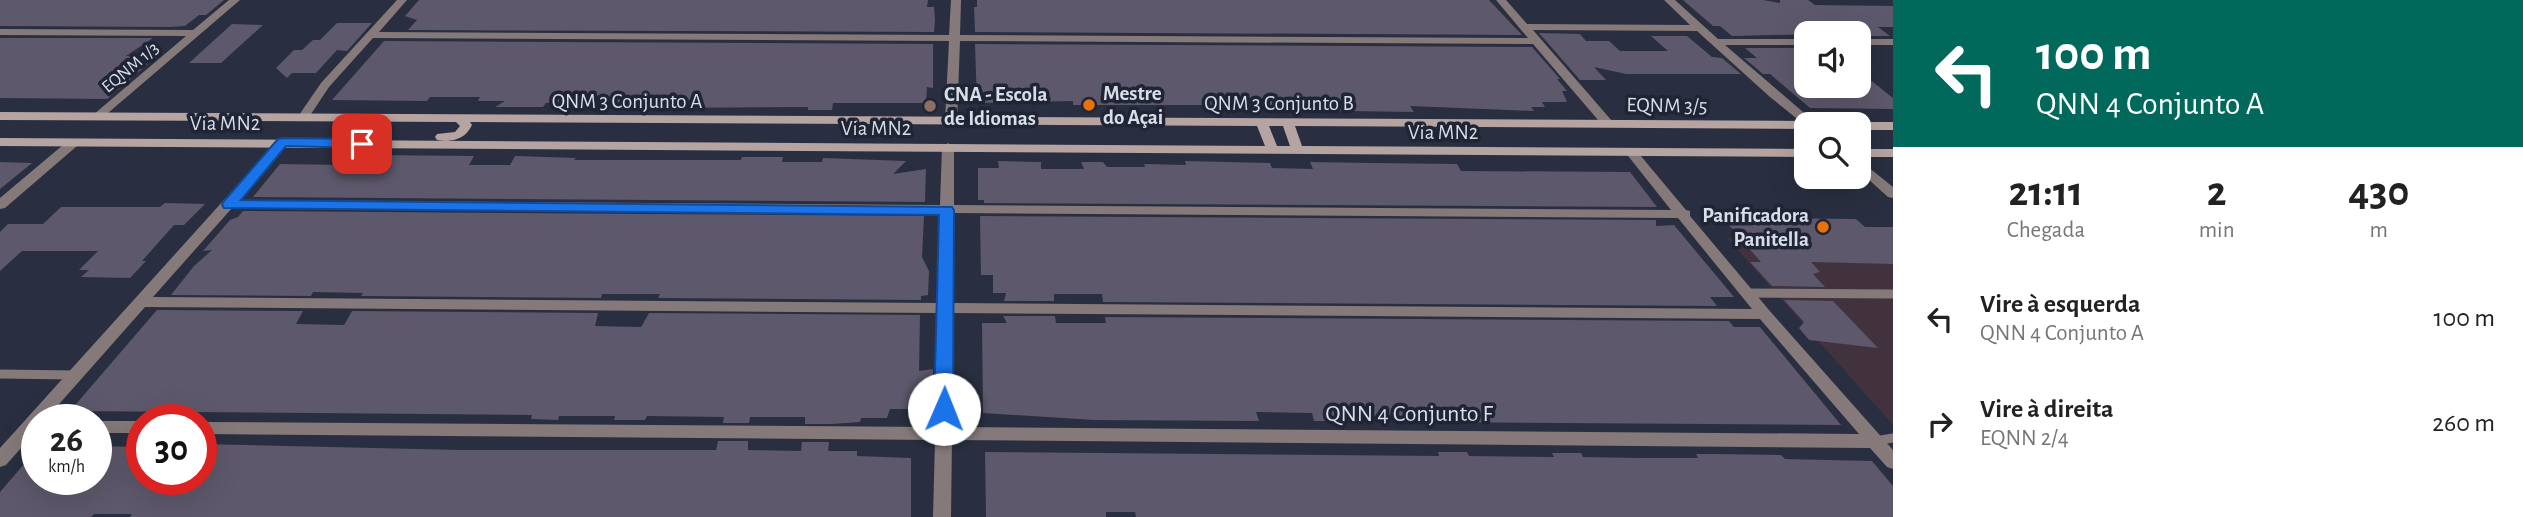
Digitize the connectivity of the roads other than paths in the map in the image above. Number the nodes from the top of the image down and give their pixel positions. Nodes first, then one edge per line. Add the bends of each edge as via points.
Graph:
1 (235, 0) edge
2 (402, 0) edge
3 (956, 0) edge
4 (1501, 0) edge
5 (1669, 0) edge
6 (1524, 27) junction
7 (1699, 28) junction
8 (0, 32) edge
9 (196, 33) junction
10 (371, 35) junction
11 (955, 37) junction
12 (1536, 41) junction
13 (1714, 42) junction
14 (1794, 42) edge
15 (1871, 42) edge
16 (1893, 43) edge
17 (1794, 113) edge
18 (0, 116) edge
19 (97, 117) junction
20 (303, 118) junction
21 (460, 119) junction
22 (678, 120) junction
23 (951, 121) junction
24 (1261, 122) junction
25 (1288, 122) junction
26 (1608, 124) junction
27 (1794, 125) edge
28 (1871, 126) edge
29 (1893, 126) edge
30 (0, 142) edge
31 (264, 142) junction
32 (283, 142) junction
33 (73, 143) junction
34 (493, 145) junction
35 (948, 147) junction
36 (1272, 149) junction
37 (1297, 150) junction
38 (1631, 152) junction
39 (1794, 153) edge
40 (1871, 153) edge
41 (1893, 153) edge
42 (1871, 175) edge
43 (1893, 194) edge
44 (0, 205) edge
45 (230, 205) junction
46 (947, 210) junction
47 (1685, 215) junction
48 (1747, 293) junction
49 (1893, 294) edge
50 (142, 302) junction
51 (945, 309) junction
52 (1764, 314) junction
53 (0, 374) edge
54 (75, 375) junction
55 (52, 404) edge
56 (217, 428) edge
57 (943, 434) junction
58 (1893, 438) edge
59 (21, 439) edge
60 (1874, 441) junction
61 (0, 460) edge
62 (1893, 463) edge
63 (942, 517) edge

1 - 9 street, EQNM 1/3
2 - 10 street
3 - 11 street
4 - 6 street, EQNM 3/5
5 - 7 street, EQNM 3/5
6 - 7 street
6 - 12 street, EQNM 3/5
7 - 13 street, EQNM 3/5
8 - 9 street
9 - 19 street, EQNM 1/3
10 - 11 street
10 - 20 street via 325,85
11 - 12 street
11 - 23 street
12 - 26 street, EQNM 3/5
13 - 14 street
13 - 17 street, EQNM 3/5
15 - 16 street
18 - 19 main road
19 - 20 main road, EQNM 1/3
20 - 21 main road, QNM 3 Conjunto A
21 - 22 main road, QNM 3 Conjunto A
21 - 31 main road via 466,127 451,137
22 - 23 main road, QNM 3 Conjunto A
22 - 34 main road via 624,126 499,125 485,138
23 - 24 main road, QNM 3 Conjunto B
24 - 25 main road, QNM 3 Conjunto B
24 - 36 main road
25 - 26 main road, QNM 3 Conjunto B
25 - 37 main road
26 - 27 main road, EQNM 3/5
28 - 29 main road
30 - 33 main road, Via MN2
31 - 32 main road, Via MN2
31 - 33 main road, Via MN2
32 - 34 main road, Via MN2
32 - 45 street
33 - 44 street
34 - 35 main road, Via MN2
35 - 36 main road, Via MN2
35 - 46 street
36 - 37 main road, Via MN2
37 - 38 main road, Via MN2
38 - 39 main road, Via MN2
38 - 47 street
40 - 41 main road
42 - 43 street
45 - 46 street
45 - 50 street
46 - 47 street
46 - 51 street
47 - 48 street
48 - 49 lane
48 - 52 street
50 - 51 street
50 - 54 street
51 - 52 street
51 - 57 street
52 - 60 street
53 - 54 lane
54 - 55 street
56 - 57 street, QNN 4 Conjunto F
57 - 60 street, QNN 4 Conjunto F
57 - 63 street
58 - 60 lane
59 - 61 street
60 - 62 street

